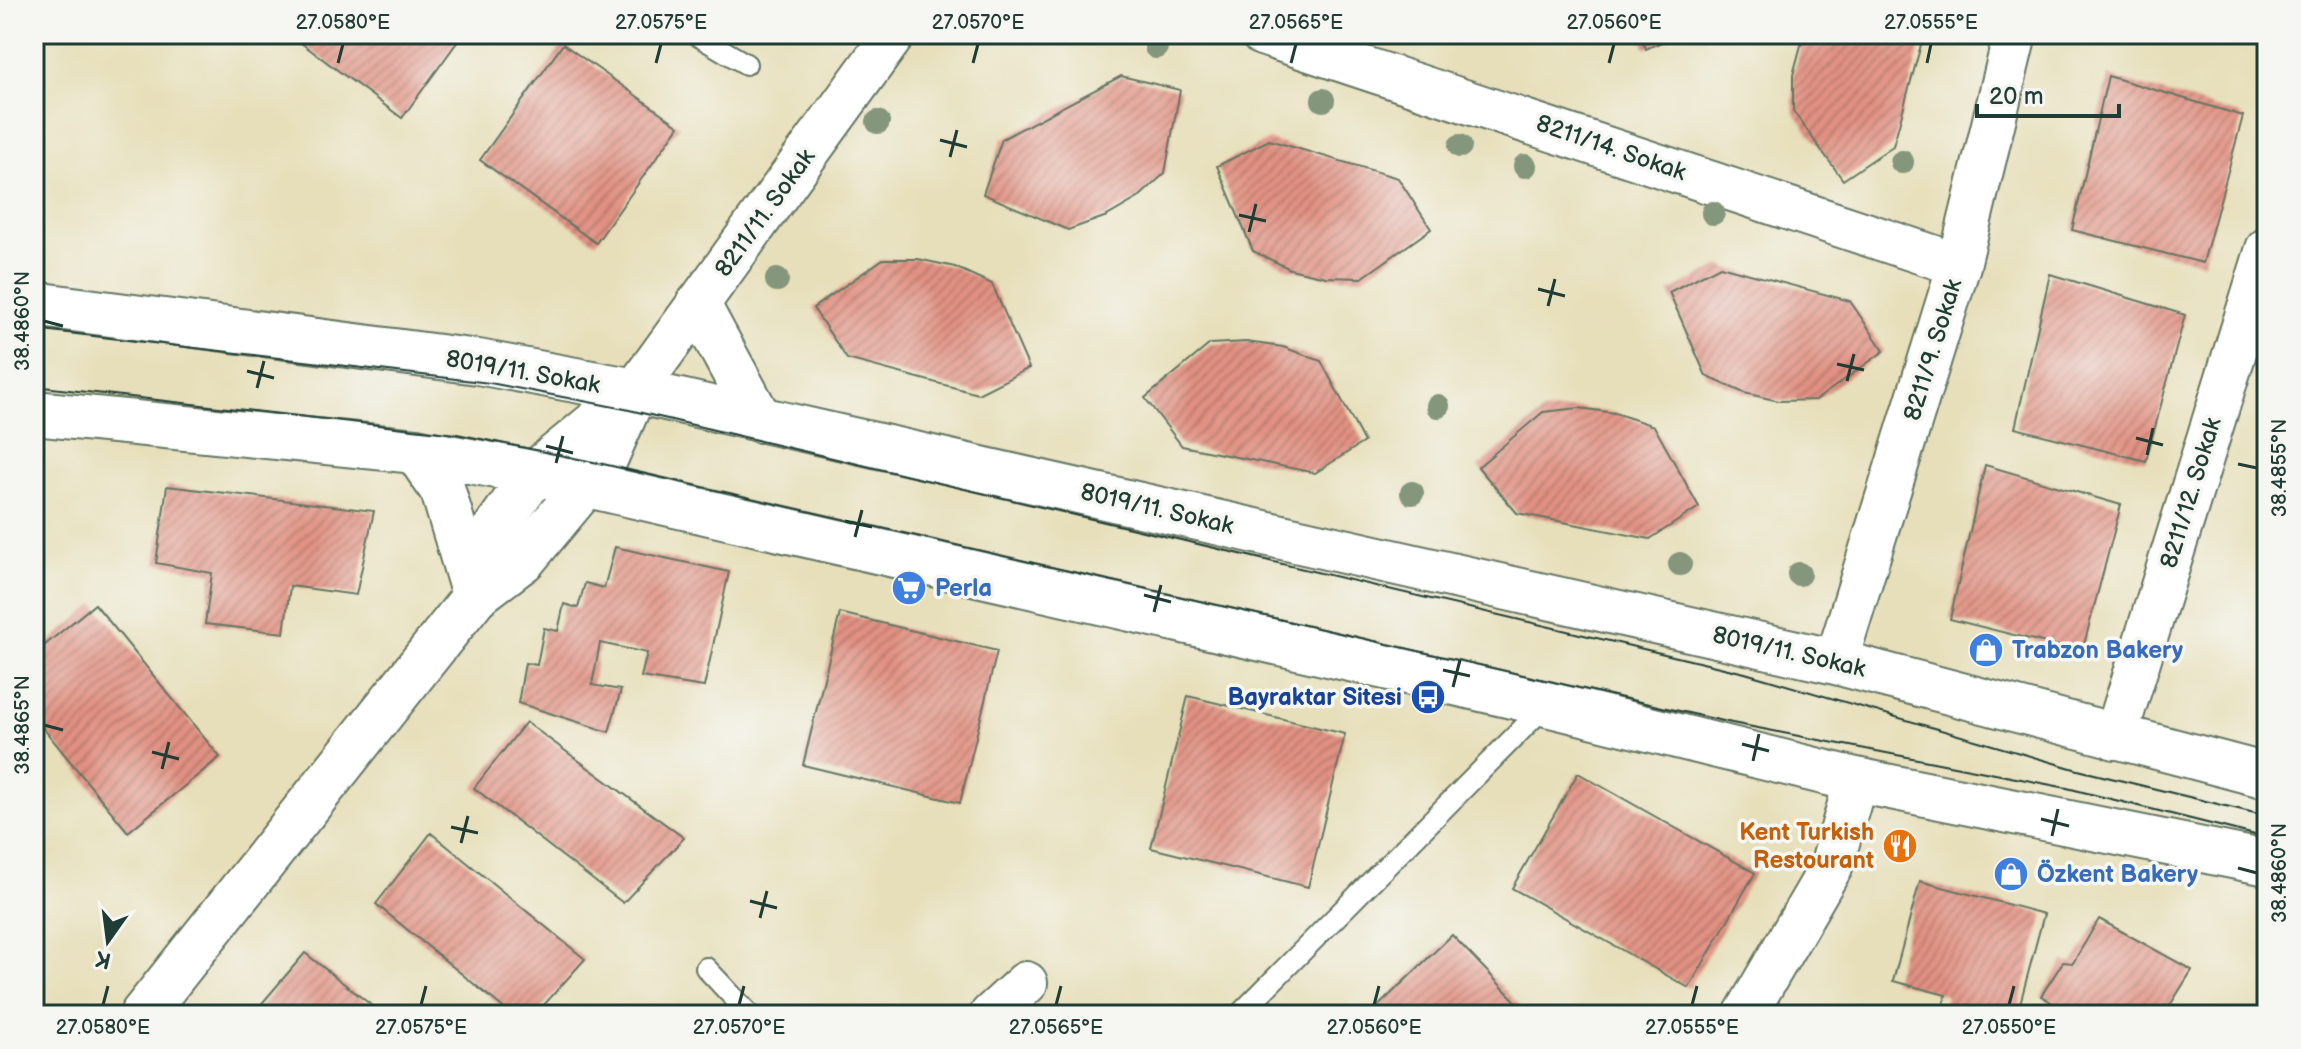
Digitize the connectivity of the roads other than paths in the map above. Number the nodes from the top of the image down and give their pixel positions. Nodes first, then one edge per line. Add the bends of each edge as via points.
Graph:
1 (695, 34) edge
2 (894, 34) edge
3 (1262, 34) edge
4 (2015, 34) edge
5 (746, 64) dead end
6 (2267, 249) edge
7 (1959, 265) junction
8 (34, 304) edge
9 (698, 305) junction
10 (635, 391) junction
11 (34, 413) edge
12 (760, 420) junction
13 (416, 451) junction
14 (535, 473) junction
15 (583, 484) junction
16 (475, 596) junction
17 (1836, 662) junction
18 (1547, 704) junction
19 (2115, 738) junction
20 (2267, 776) edge
21 (1856, 780) junction
22 (2267, 863) edge
23 (706, 968) dead end
24 (1026, 983) dead end
25 (142, 1015) edge
26 (750, 1015) edge
27 (991, 1015) edge
28 (1239, 1015) edge
29 (1745, 1015) edge

1 - 5 lane
2 - 9 street, 8211/11. Sokak
3 - 7 street, 8211/14. Sokak
4 - 7 street, 8211/9. Sokak
6 - 19 street, 8211/12. Sokak
7 - 17 street, 8211/9. Sokak
8 - 10 street, 8019/11. Sokak via 478,362
9 - 10 street, 8211/11. Sokak
9 - 12 street
10 - 12 street, 8019/11. Sokak
10 - 14 street, 8211/11. Sokak
10 - 15 street, 8211/11. Sokak via 603,464
11 - 13 street
12 - 17 street, 8019/11. Sokak
13 - 14 street
13 - 16 street via 443,491
14 - 15 street
14 - 16 street, 8211/11. Sokak via 490,536
15 - 16 street, 8211/11. Sokak via 524,559
15 - 18 street
16 - 25 street
17 - 19 street, 8019/11. Sokak
18 - 21 street
18 - 28 lane
19 - 20 street, 8019/11. Sokak
21 - 22 street
21 - 29 street via 1831,867
23 - 26 lane
24 - 27 street

